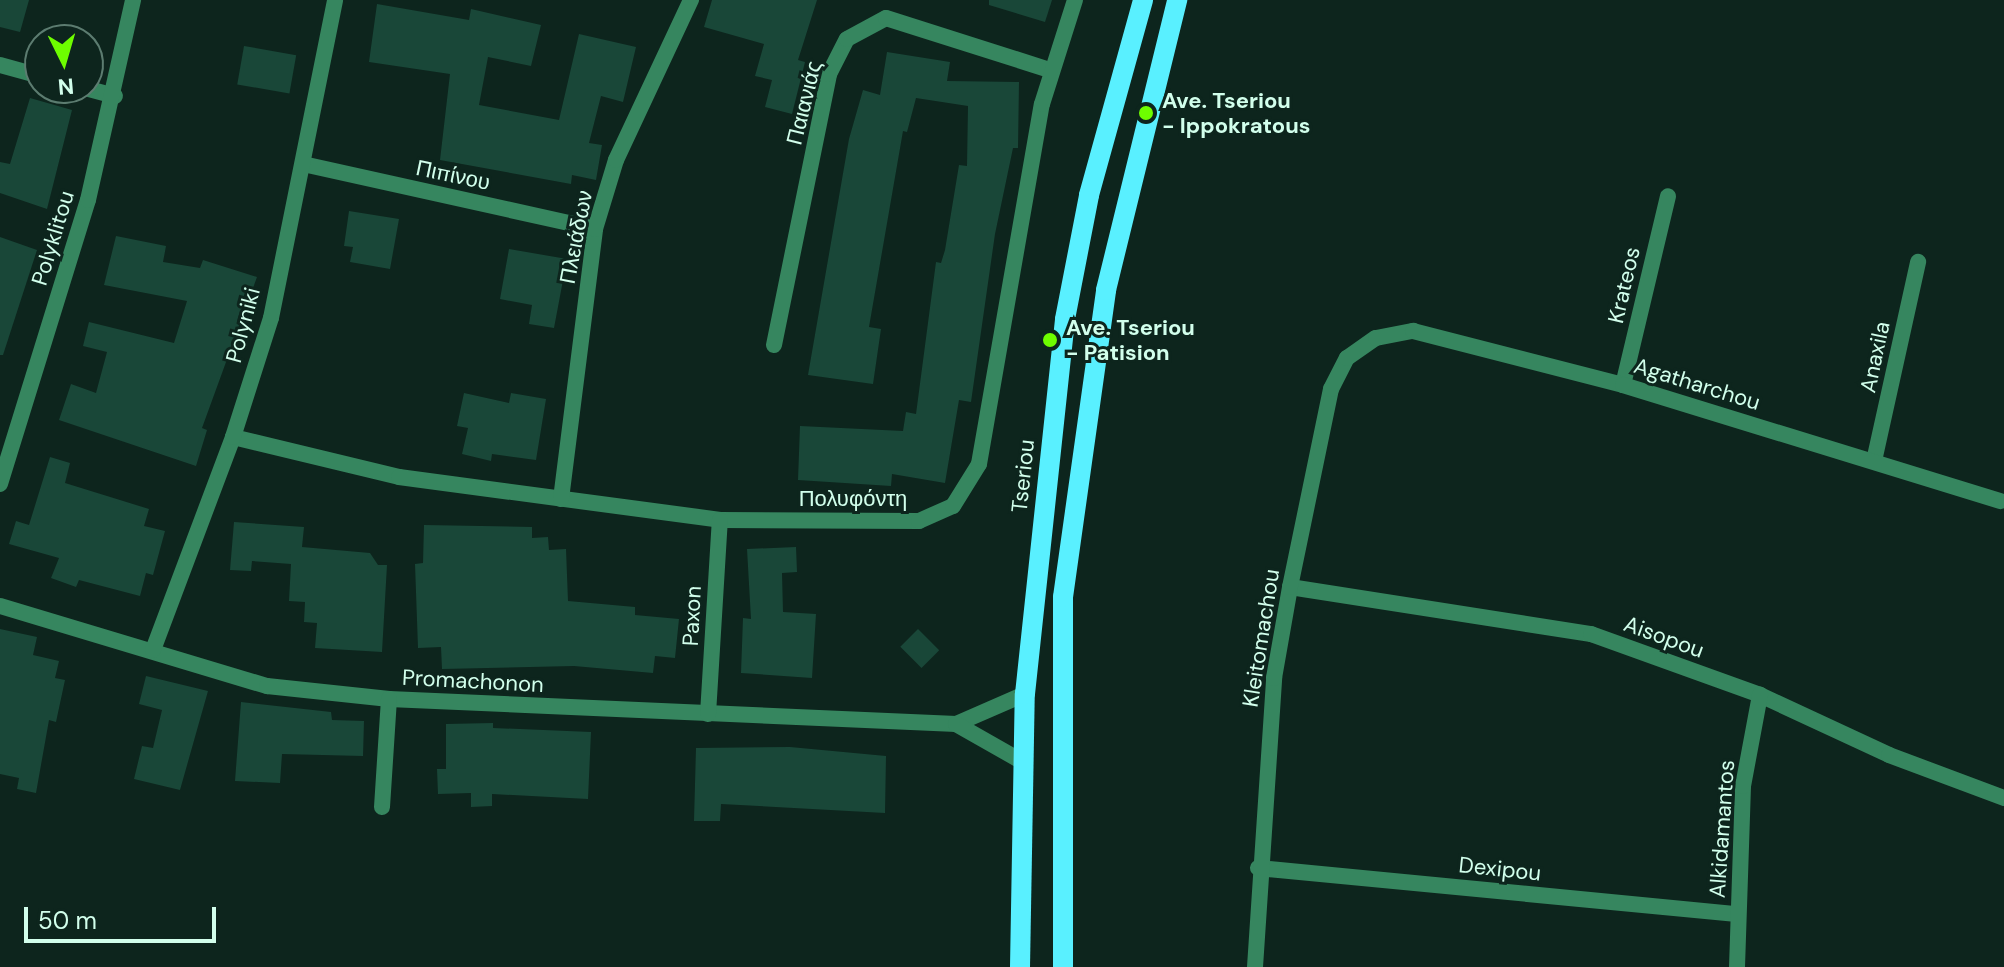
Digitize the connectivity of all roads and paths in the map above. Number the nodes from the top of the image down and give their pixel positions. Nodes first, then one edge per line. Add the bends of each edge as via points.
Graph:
1 (133, 0) edge
2 (335, 0) edge
3 (691, 0) edge
4 (1075, 0) edge
5 (1143, 0) edge
6 (1177, 0) edge
7 (0, 65) edge
8 (1050, 70) junction
9 (24, 72) edge
10 (104, 93) edge
11 (115, 96) junction
12 (303, 164) junction
13 (1668, 196) dead end
14 (595, 229) junction
15 (1918, 262) dead end
16 (1376, 338) joint
17 (774, 345) dead end
18 (1623, 385) junction
19 (233, 437) junction
20 (1874, 461) junction
21 (0, 484) edge
22 (561, 499) junction
23 (2001, 501) dead end
24 (720, 520) junction
25 (1290, 587) junction
26 (0, 606) edge
27 (153, 650) junction
28 (1025, 694) junction
29 (1760, 695) junction
30 (389, 699) junction
31 (708, 714) junction
32 (956, 724) junction
33 (1023, 762) junction
34 (2004, 798) edge
35 (382, 807) dead end
36 (1258, 868) junction
37 (1737, 914) junction
38 (1020, 967) edge
39 (1063, 967) edge
40 (1255, 967) edge
41 (1737, 967) edge

1 - 11 street, Polyklitou
2 - 12 street, Polyniki
3 - 14 street, Πλειάδων via 616,160
4 - 8 street, Πολυφόντη
5 - 28 main road, Tseriou via 1089,195 1065,319
6 - 39 main road via 1106,290 1063,597
7 - 9 street
8 - 17 street, Παιανιάς via 886,18 847,39 829,74
8 - 24 street, Πολυφόντη via 979,464 953,506 919,521
10 - 11 street
11 - 21 street, Polyklitou
12 - 14 street, Πιπίνου
12 - 19 street, Polyniki via 271,318
13 - 18 street, Krateos
14 - 22 street, Πλειάδων
15 - 20 street, Anaxila
16 - 18 street, Agatharchou via 1413,331
16 - 25 street, Kleitomachou via 1347,358 1331,389
18 - 20 street, Agatharchou
19 - 22 street, Πολυφόντη via 399,477
19 - 27 street, Polyniki
20 - 23 street, Agatharchou
22 - 24 street, Πολυφόντη
24 - 31 street, Paxon
25 - 29 street, Aisopou via 1591,634
25 - 36 street, Kleitomachou via 1274,678
26 - 27 street, Promachonon
27 - 30 street, Promachonon via 267,686
28 - 32 street, Promachonon
28 - 33 main road, Tseriou
29 - 34 street, Aisopou via 1889,755
29 - 37 street, Alkidamantos via 1743,786
30 - 31 street, Promachonon
30 - 35 street
31 - 32 street, Promachonon
32 - 33 street, Promachonon
33 - 38 main road, Tseriou
36 - 37 street, Dexipou
36 - 40 street, Kleitomachou
37 - 41 street, Alkidamantos

